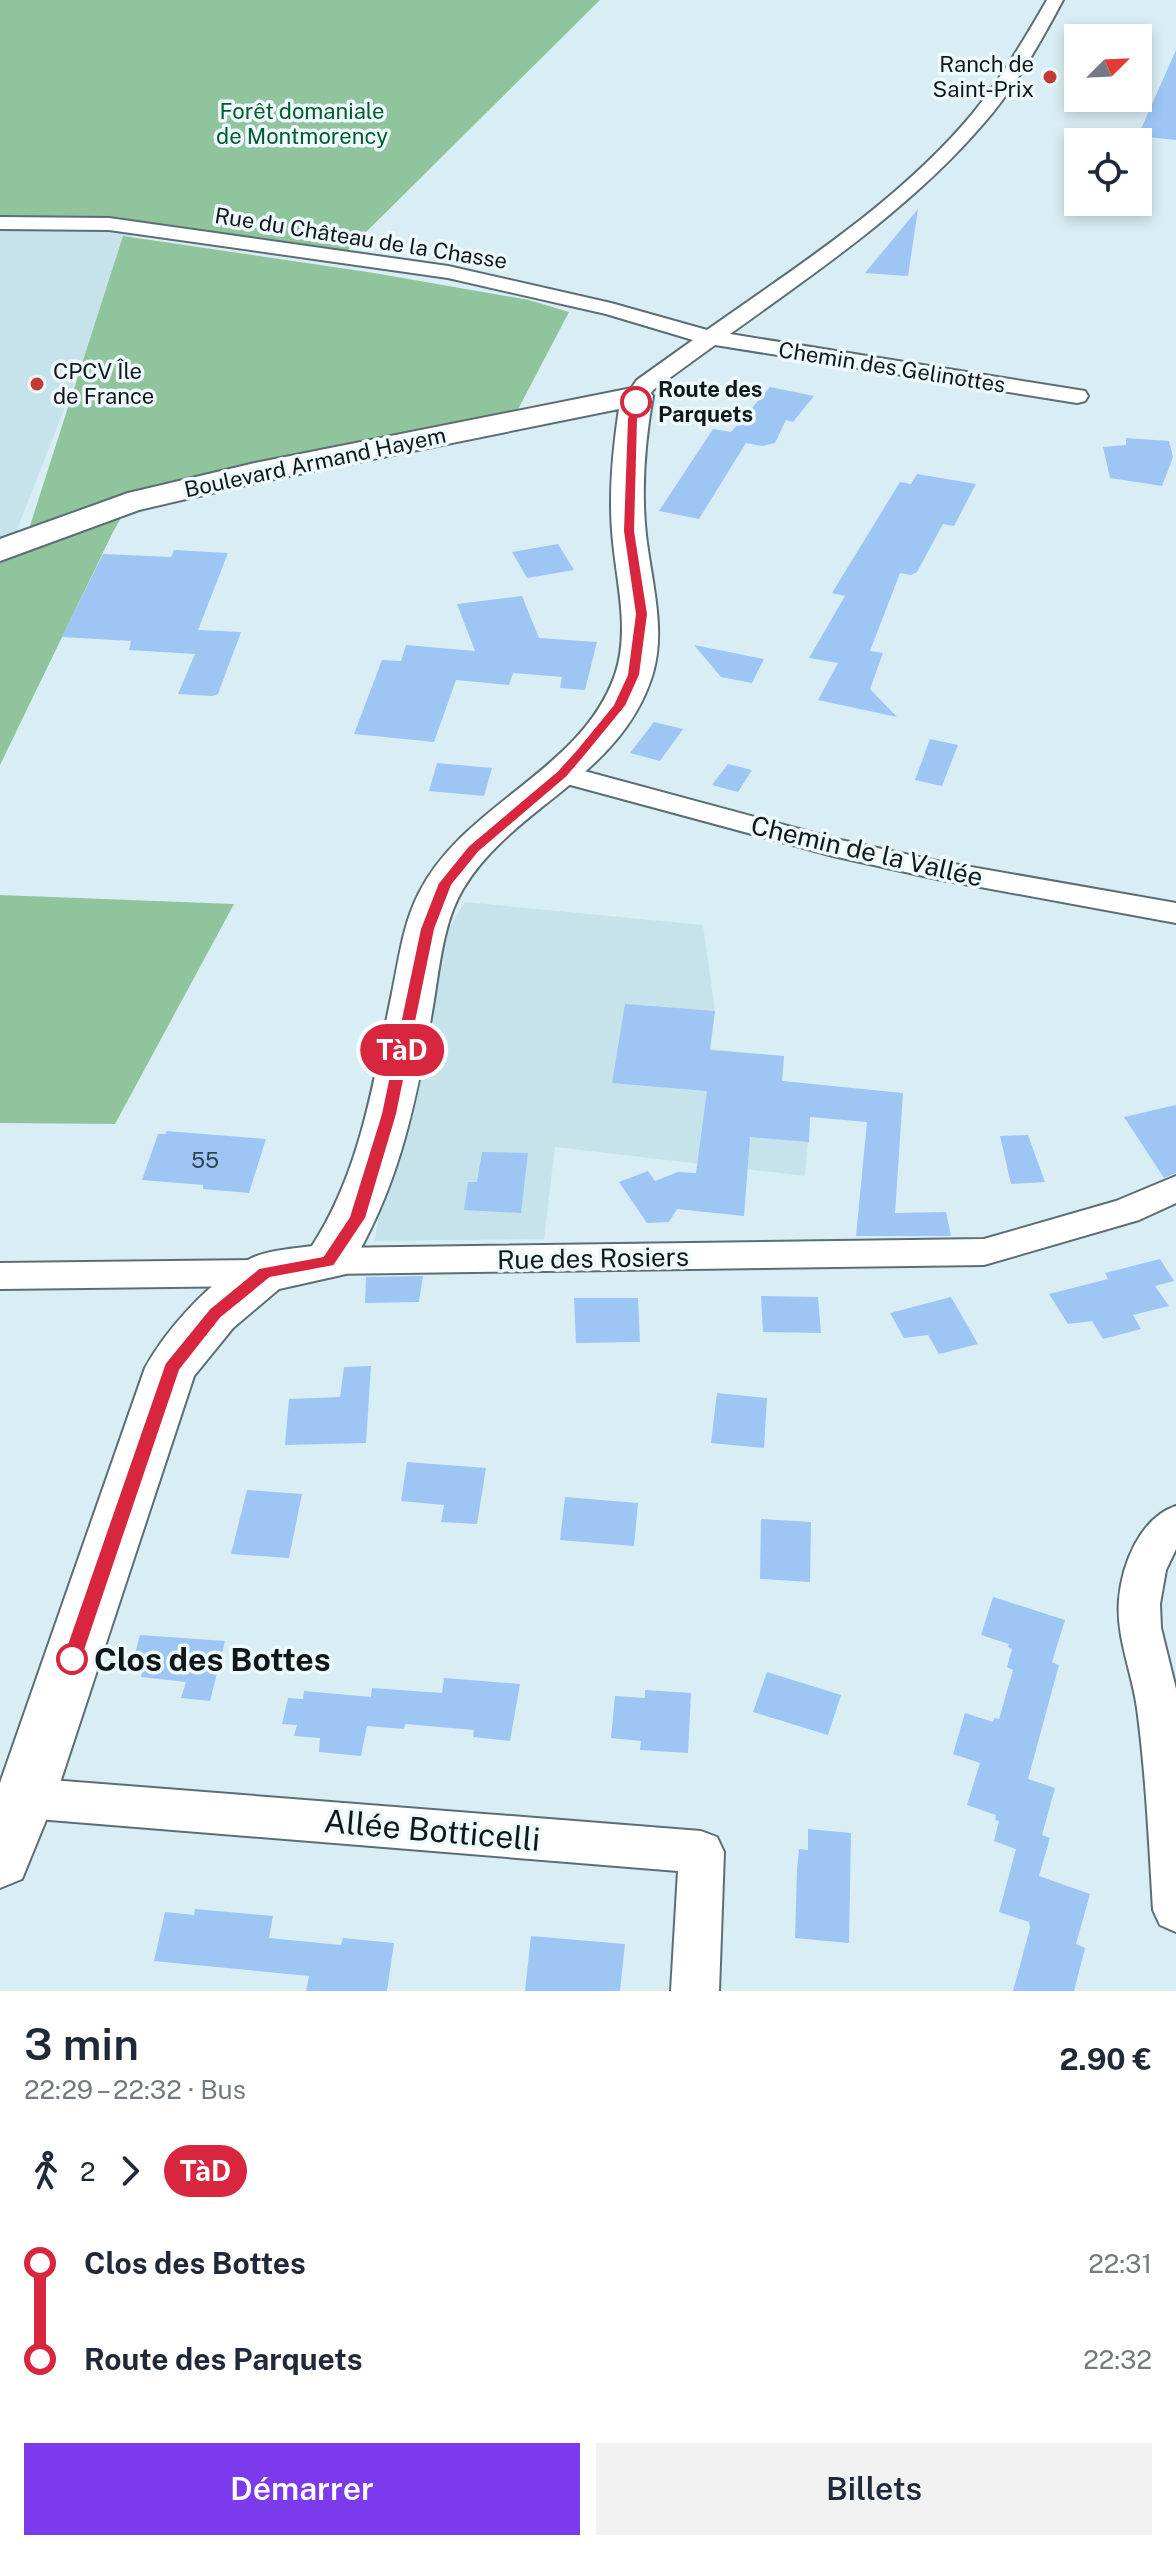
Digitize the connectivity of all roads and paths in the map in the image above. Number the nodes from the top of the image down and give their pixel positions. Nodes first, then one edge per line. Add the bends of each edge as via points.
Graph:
1 (1055, 0) edge
2 (0, 223) edge
3 (708, 337) junction
4 (637, 396) junction
5 (1077, 396) dead end
6 (0, 551) edge
7 (562, 774) junction
8 (1176, 913) edge
9 (1176, 1189) edge
10 (328, 1261) junction
11 (265, 1273) junction
12 (0, 1276) edge
13 (1176, 1522) edge
14 (25, 1798) junction
15 (0, 1859) edge
16 (1176, 1910) edge
17 (695, 1991) edge

1 - 3 street via 1019,67 940,159 813,264
2 - 3 street, Rue du Château de la Chasse via 109,224 448,272
3 - 4 street
3 - 5 street, Chemin des Gelinottes
4 - 6 main road, Boulevard Armand Hayem via 128,503
4 - 7 main road via 629,531 642,614 640,643 620,706
7 - 8 street, Chemin de la Vallée via 848,850
7 - 10 main road via 474,849 445,883 427,929 389,1114 357,1218
9 - 10 street, Rue des Rosiers via 1127,1211 984,1252
10 - 11 main road, Rue des Rosiers
11 - 12 street, Rue des Rosiers
11 - 14 main road via 215,1314 171,1368
13 - 16 street via 1148,1559 1139,1606 1163,1742
14 - 15 main road
14 - 17 street, Allée Botticelli via 701,1852

